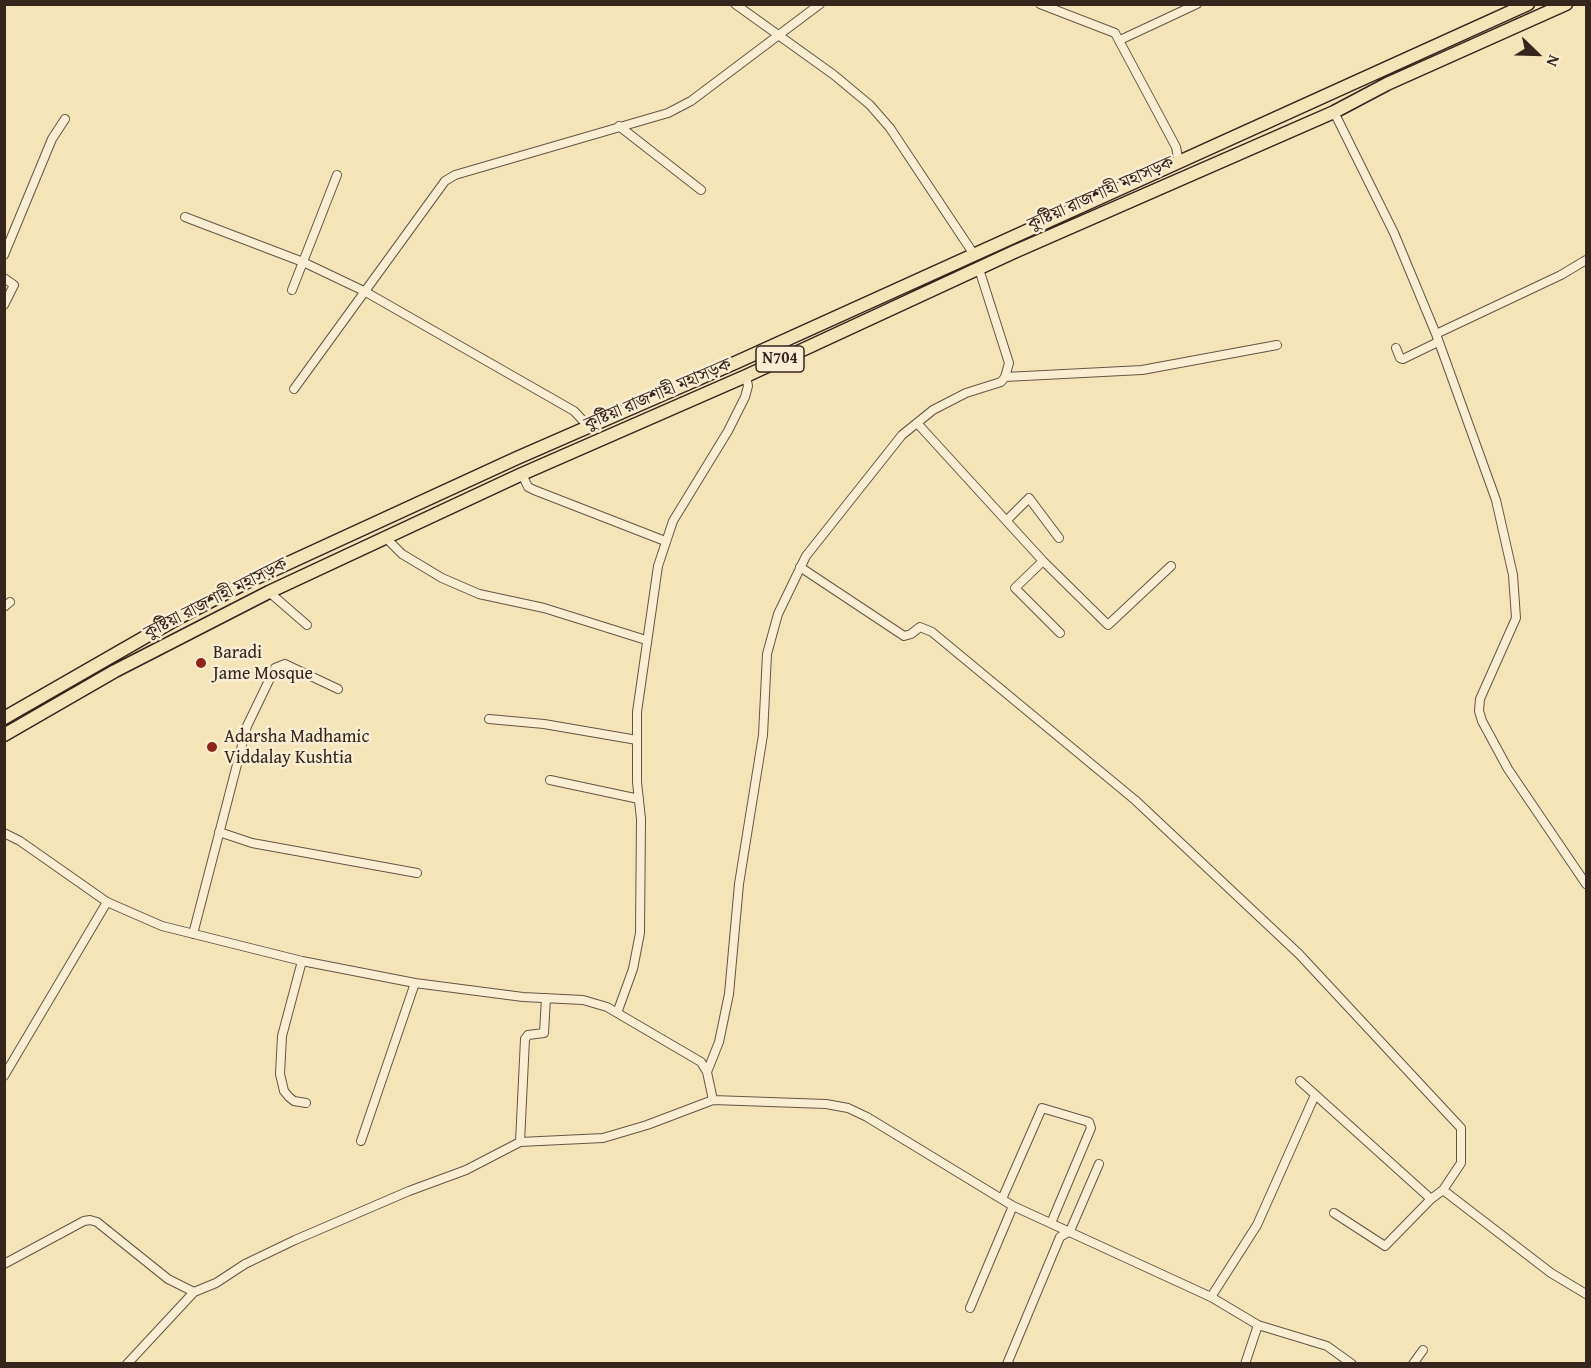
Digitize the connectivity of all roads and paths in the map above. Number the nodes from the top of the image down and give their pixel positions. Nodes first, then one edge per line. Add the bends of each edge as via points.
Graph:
1 (735, 4) edge
2 (820, 4) edge
3 (1040, 4) edge
4 (1197, 4) edge
5 (1528, 4) edge
6 (1566, 4) edge
7 (780, 37) junction
8 (1120, 40) junction
9 (1380, 72) junction
10 (1387, 84) junction
11 (1334, 112) junction
12 (65, 119) dead end
13 (619, 126) junction
14 (1179, 163) junction
15 (337, 175) dead end
16 (701, 190) dead end
17 (185, 217) dead end
18 (1008, 238) junction
19 (1014, 252) junction
20 (973, 253) junction
21 (4, 255) edge
22 (1587, 260) edge
23 (303, 262) junction
24 (979, 269) junction
25 (4, 278) edge
26 (292, 290) dead end
27 (364, 291) junction
28 (4, 305) edge
29 (1437, 338) junction
30 (1277, 345) dead end
31 (1396, 348) dead end
32 (746, 376) junction
33 (1005, 377) junction
34 (294, 389) dead end
35 (917, 423) junction
36 (590, 427) junction
37 (552, 443) junction
38 (558, 458) junction
39 (522, 474) junction
40 (1007, 520) junction
41 (386, 538) junction
42 (1059, 538) dead end
43 (665, 541) junction
44 (1043, 561) junction
45 (1171, 566) dead end
46 (800, 567) junction
47 (245, 583) junction
48 (269, 592) junction
49 (251, 601) junction
50 (308, 625) dead end
51 (1060, 633) dead end
52 (646, 640) junction
53 (338, 689) dead end
54 (4, 718) edge
55 (489, 719) dead end
56 (4, 735) edge
57 (637, 740) junction
58 (550, 780) dead end
59 (639, 799) junction
60 (219, 832) junction
61 (4, 833) edge
62 (417, 873) dead end
63 (1587, 884) edge
64 (107, 902) junction
65 (193, 934) junction
66 (302, 961) junction
67 (415, 983) junction
68 (546, 998) junction
69 (617, 1013) junction
70 (707, 1072) junction
71 (4, 1076) edge
72 (1300, 1081) dead end
73 (1315, 1095) junction
74 (713, 1100) junction
75 (306, 1103) dead end
76 (361, 1141) dead end
77 (520, 1142) junction
78 (1099, 1164) dead end
79 (1443, 1190) junction
80 (1002, 1199) junction
81 (1431, 1199) junction
82 (1013, 1206) junction
83 (1334, 1213) dead end
84 (1051, 1223) junction
85 (1070, 1231) junction
86 (4, 1264) edge
87 (194, 1292) junction
88 (1587, 1294) edge
89 (1211, 1298) junction
90 (970, 1308) dead end
91 (1258, 1325) junction
92 (1423, 1350) dead end
93 (127, 1364) edge
94 (1007, 1364) edge
95 (1245, 1364) edge
96 (1352, 1364) edge
97 (1413, 1364) edge

1 - 7 street
2 - 7 street
3 - 8 street via 1111,31
4 - 8 street
5 - 9 highway, কুষ্টিয়া রাজশাহী মহাসড়ক / N704
6 - 10 highway, কুষ্টিয়া রাজশাহী মহাসড়ক / N704
7 - 13 street via 691,101 668,113
7 - 20 street via 870,105 890,128
8 - 14 street via 1176,147
9 - 10 highway
9 - 14 highway, কুষ্টিয়া রাজশাহী মহাসড়ক / N704
10 - 11 highway, কুষ্টিয়া রাজশাহী মহাসড়ক / N704
11 - 19 highway, কুষ্টিয়া রাজশাহী মহাসড়ক / N704
11 - 29 street via 1394,233
12 - 21 street via 52,139
13 - 16 street
13 - 27 street via 445,181
14 - 18 highway, কুষ্টিয়া রাজশাহী মহাসড়ক / N704
15 - 23 street
17 - 23 street
18 - 19 highway
18 - 20 highway, কুষ্টিয়া রাজশাহী মহাসড়ক / N704
19 - 24 highway, কুষ্টিয়া রাজশাহী মহাসড়ক / N704
20 - 36 highway, কুষ্টিয়া রাজশাহী মহাসড়ক / N704
22 - 29 street
23 - 26 street
23 - 27 street
24 - 32 highway, কুষ্টিয়া রাজশাহী মহাসড়ক / N704
24 - 33 street via 1009,363
25 - 28 street via 14,285
27 - 34 street
27 - 36 street via 574,411
29 - 31 street via 1403,359
29 - 63 street via 1496,500 1514,575 1516,618 1480,699 1479,711 1508,769
30 - 33 street via 1142,370
32 - 38 highway, কুষ্টিয়া রাজশাহী মহাসড়ক / N704
32 - 43 street via 745,398
33 - 35 street via 933,410
35 - 40 street
35 - 46 street via 870,473
36 - 37 highway, কুষ্টিয়া রাজশাহী মহাসড়ক / N704
37 - 38 highway
37 - 47 highway, কুষ্টিয়া রাজশাহী মহাসড়ক / N704
38 - 39 highway, কুষ্টিয়া রাজশাহী মহাসড়ক / N704
39 - 41 highway, কুষ্টিয়া রাজশাহী মহাসড়ক / N704
39 - 43 street via 534,490
40 - 42 street via 1031,499
40 - 44 street
41 - 48 highway, কুষ্টিয়া রাজশাহী মহাসড়ক / N704
41 - 52 street via 402,554 479,594 544,608
43 - 52 street
44 - 45 street via 1108,625
44 - 51 street via 1015,588
46 - 70 street via 778,614 767,654 762,744 739,884 729,994 719,1042
46 - 79 street via 904,636 920,627 932,632 1135,800 1299,954 1461,1128 1461,1163
47 - 49 highway
47 - 54 highway, কুষ্টিয়া রাজশাহী মহাসড়ক / N704
48 - 49 highway, কুষ্টিয়া রাজশাহী মহাসড়ক / N704
48 - 50 street
49 - 56 highway, কুষ্টিয়া রাজশাহী মহাসড়ক / N704
52 - 57 street
53 - 60 street via 285,664 275,668 247,726
55 - 57 street
57 - 59 street
58 - 59 street
59 - 69 street via 640,933 633,969
60 - 62 street via 252,843
60 - 65 street
61 - 64 street
64 - 65 street via 162,926
64 - 71 street
65 - 66 street
66 - 67 street
66 - 75 street via 282,1036 280,1074 289,1097
67 - 68 street
67 - 76 street
68 - 69 street via 583,1000
68 - 77 street via 544,1033 525,1039
69 - 70 street via 692,1055
70 - 74 street
72 - 73 street
73 - 81 street
73 - 89 street via 1257,1225
74 - 77 street via 603,1138
74 - 80 street via 815,1103 848,1108
77 - 87 street via 473,1167 295,1240
78 - 85 street
79 - 81 street
79 - 88 street via 1551,1273
80 - 82 street
80 - 84 street via 1042,1108 1089,1122 1091,1128
81 - 83 street via 1385,1246
82 - 84 street
82 - 90 street
84 - 85 street
85 - 89 street
85 - 94 street via 1060,1237
86 - 87 street via 90,1220 168,1279
87 - 93 street
89 - 91 street
91 - 95 street
91 - 96 street via 1327,1346
92 - 97 street

